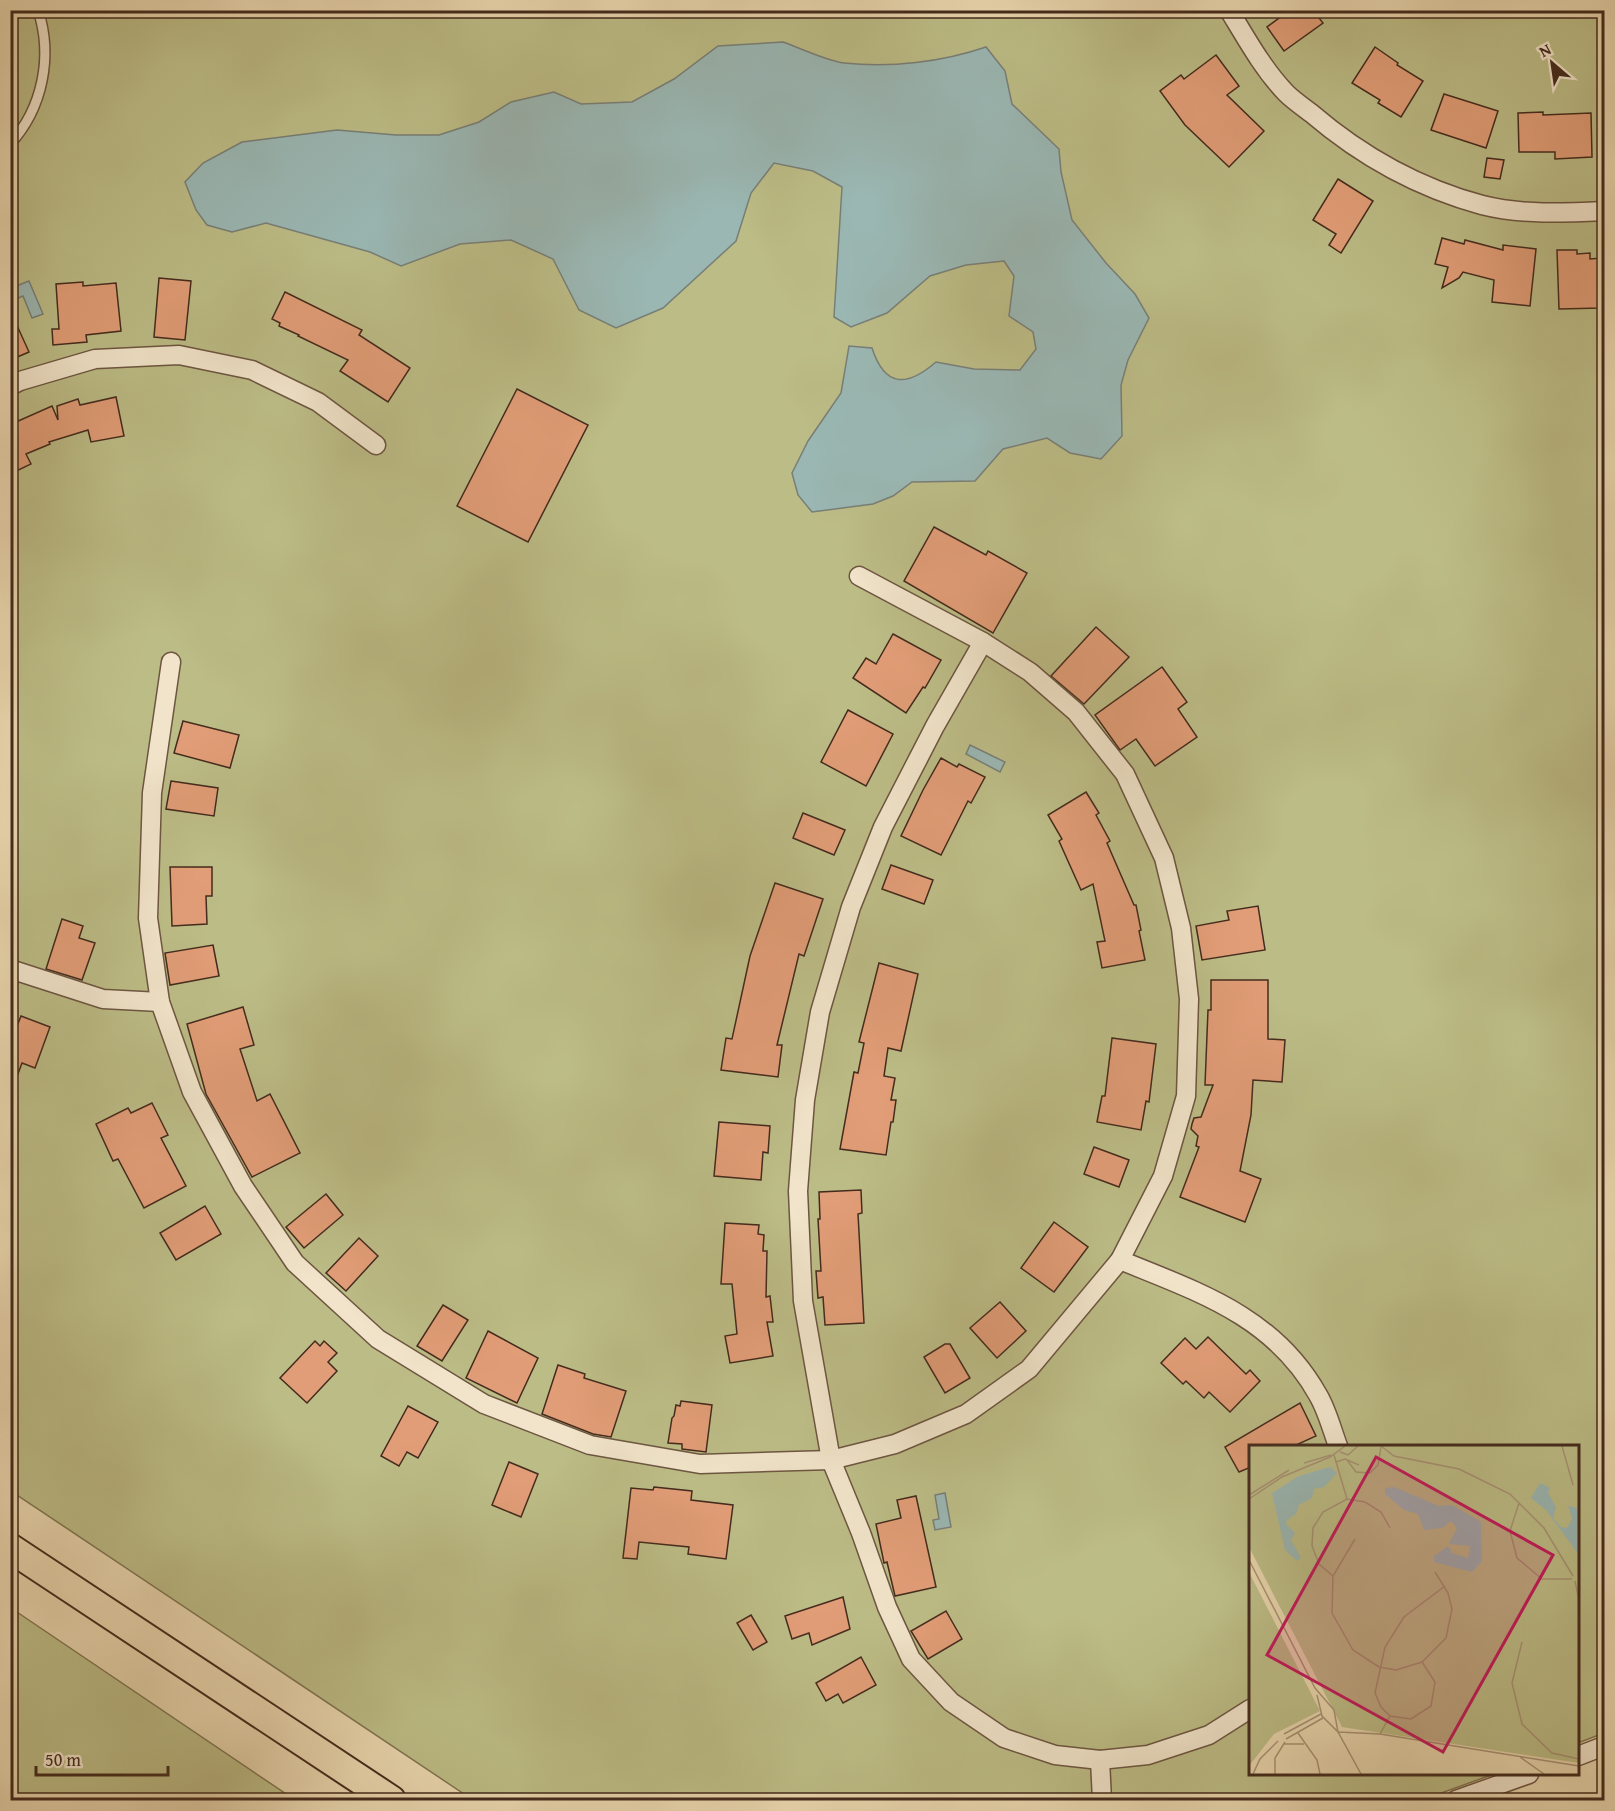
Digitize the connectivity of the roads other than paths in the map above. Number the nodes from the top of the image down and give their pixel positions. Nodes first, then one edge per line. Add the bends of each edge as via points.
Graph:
1 (38, 10) edge
2 (1229, 10) edge
3 (10, 144) edge
4 (1605, 211) edge
5 (10, 386) edge
6 (376, 445) dead end
7 (859, 576) dead end
8 (983, 642) junction
9 (171, 662) dead end
10 (10, 969) edge
11 (160, 1002) junction
12 (1120, 1260) junction
13 (1338, 1445) edge
14 (831, 1460) junction
15 (10, 1548) edge
16 (1249, 1710) edge
17 (1605, 1746) edge
18 (1579, 1756) edge
19 (1100, 1760) junction
20 (1525, 1775) edge
21 (391, 1800) edge
22 (1102, 1800) edge
23 (1456, 1800) edge

1 - 3 lane via 45,50 41,88 27,123
2 - 4 street via 1286,93 1378,162 1440,191 1484,205 1550,214
5 - 6 street via 95,359 179,355 252,370 318,402
7 - 8 street
8 - 12 street via 1030,672 1076,712 1125,774 1164,858 1181,928 1189,999 1186,1096 1163,1176
8 - 14 street via 884,827 851,907 820,1012 805,1100 798,1191 803,1301
9 - 11 street via 152,793 148,907
10 - 11 street via 103,999
11 - 14 street via 192,1092 243,1186 295,1263 378,1339 484,1404 590,1445 700,1464
12 - 13 street via 1248,1318 1284,1348 1318,1395
12 - 14 street via 1029,1369 966,1414 896,1444
14 - 19 street via 911,1659 951,1702 1004,1738 1055,1755
15 - 21 main road
16 - 19 street via 1209,1735 1148,1755
17 - 18 street
19 - 22 street
20 - 23 street

